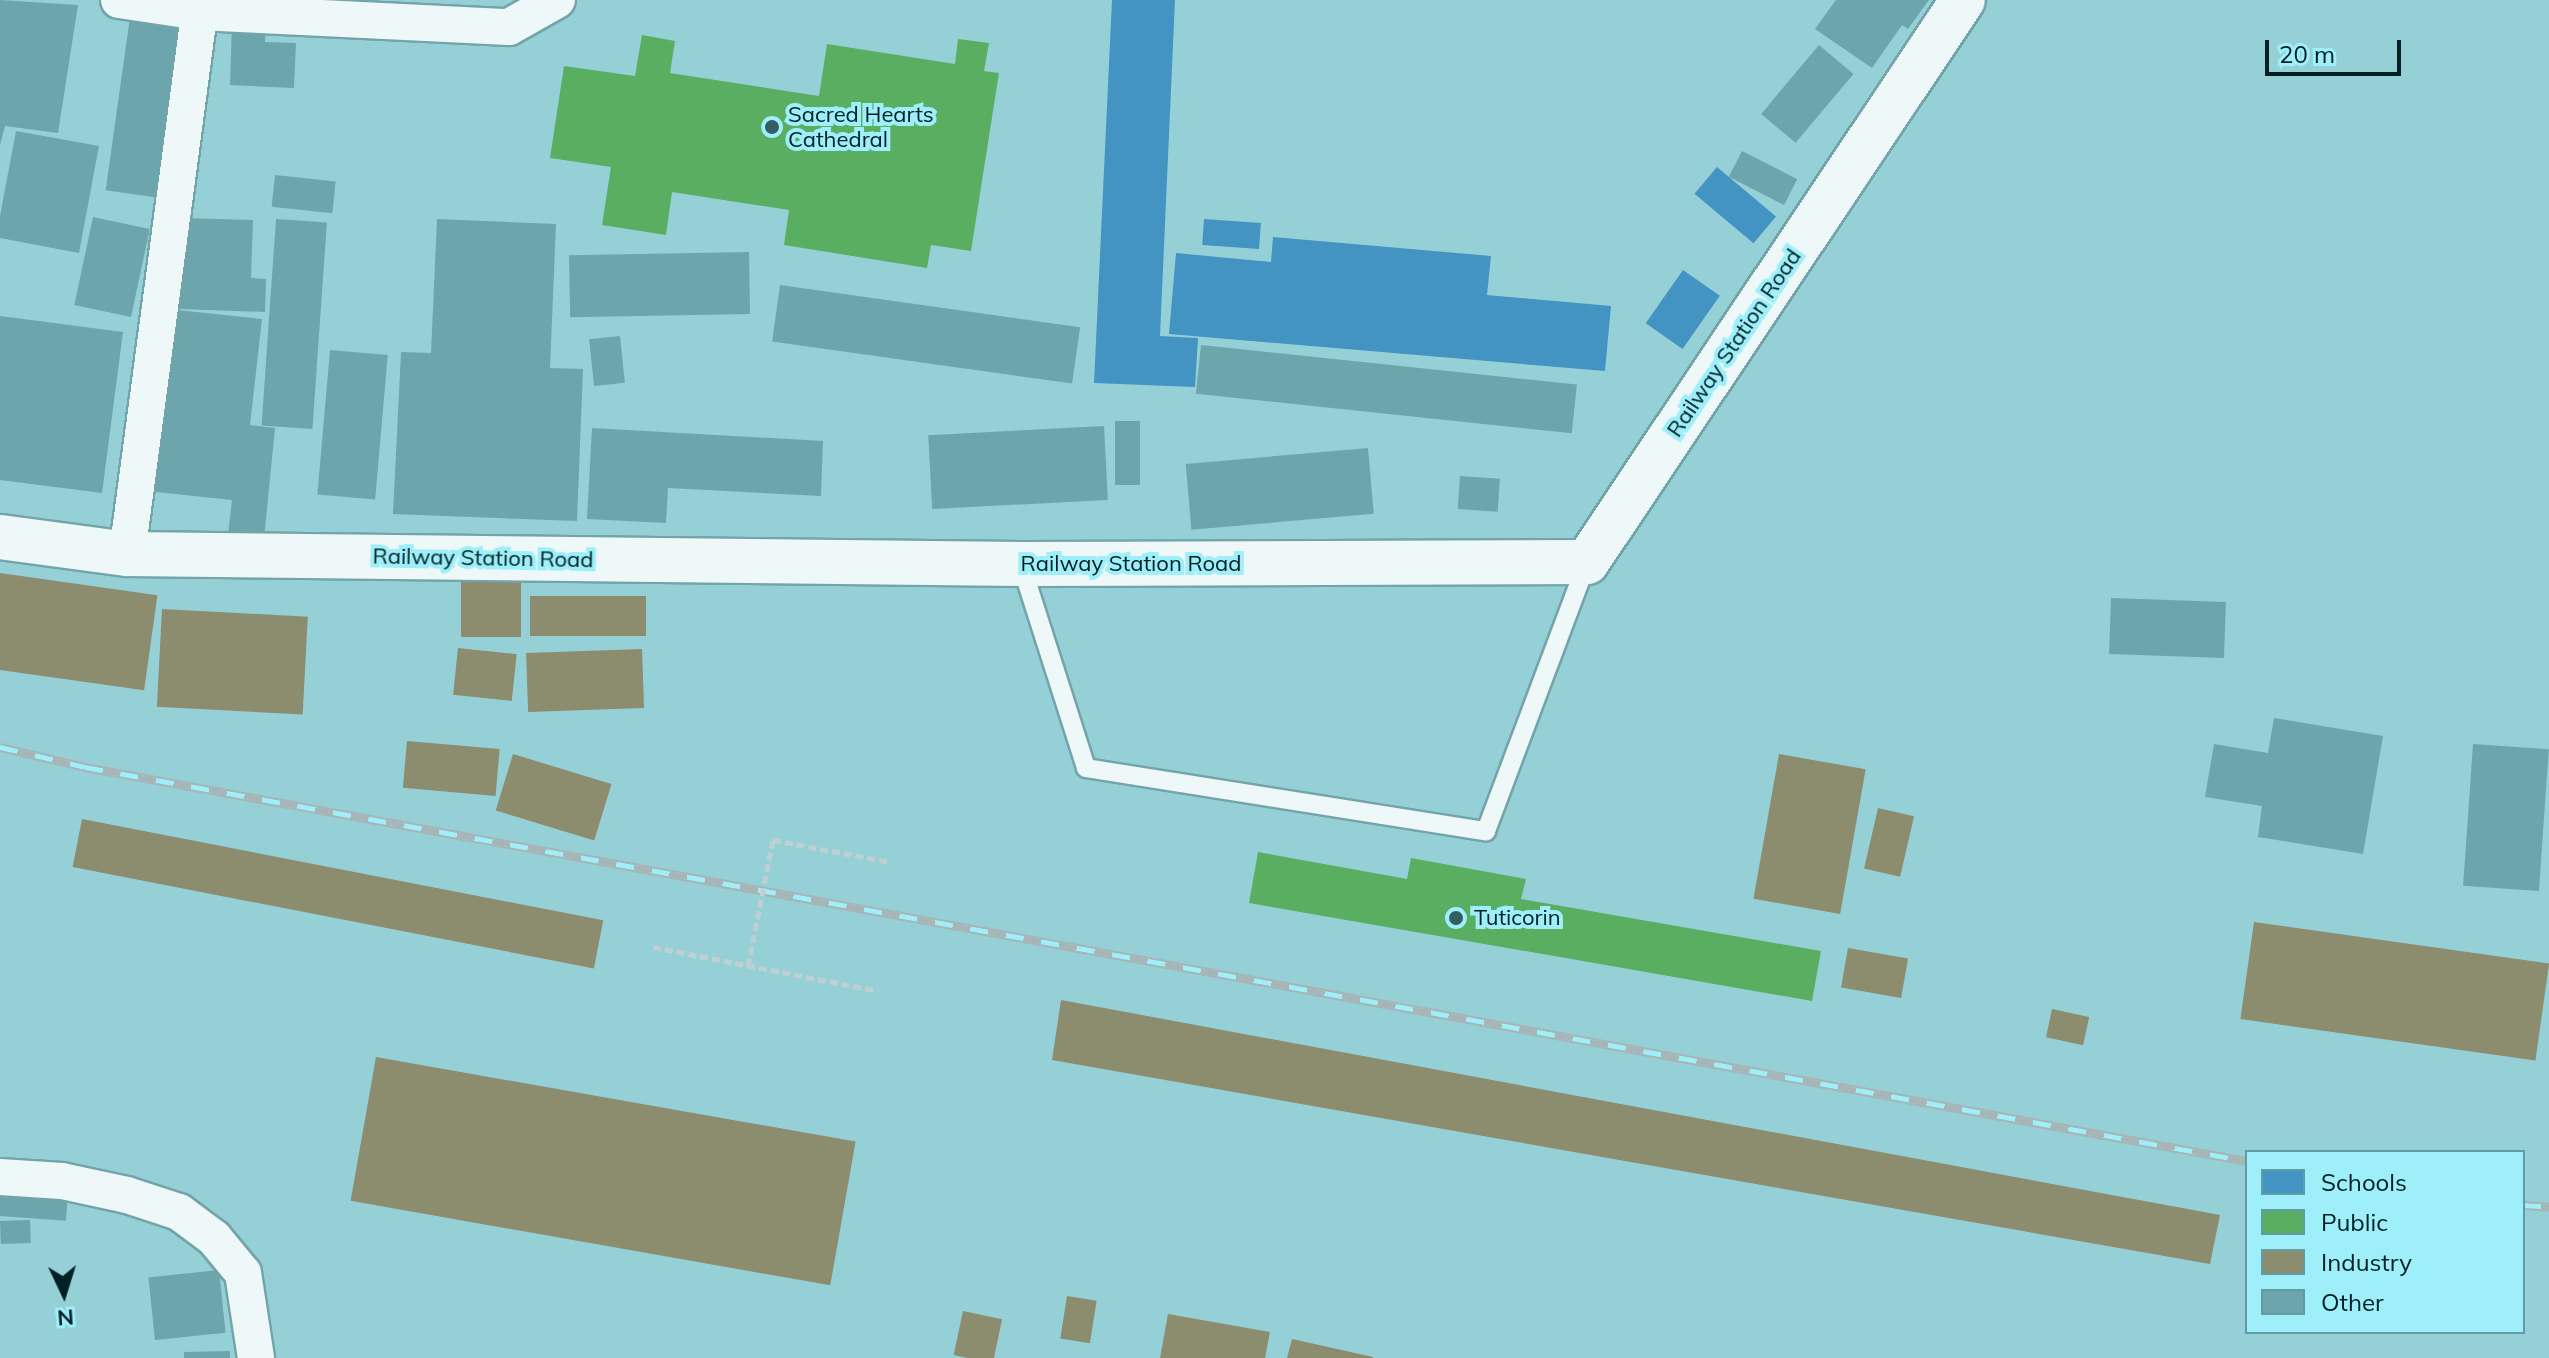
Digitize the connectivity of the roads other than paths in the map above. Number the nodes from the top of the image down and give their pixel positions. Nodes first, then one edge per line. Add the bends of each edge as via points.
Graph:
1 (119, 0) edge
2 (557, 0) edge
3 (1963, 0) edge
4 (200, 6) edge
5 (0, 537) edge
6 (127, 554) junction
7 (1587, 562) junction
8 (1021, 564) junction
9 (0, 1177) edge
10 (256, 1358) edge

1 - 4 street
2 - 4 street via 509,27
3 - 7 street, Railway Station Road
4 - 6 street
5 - 6 street, Railway Station Road
6 - 8 street, Railway Station Road
7 - 8 street, Railway Station Road
7 - 8 lane via 1486,831 1086,768
9 - 10 street via 62,1181 179,1212 214,1238 243,1273

